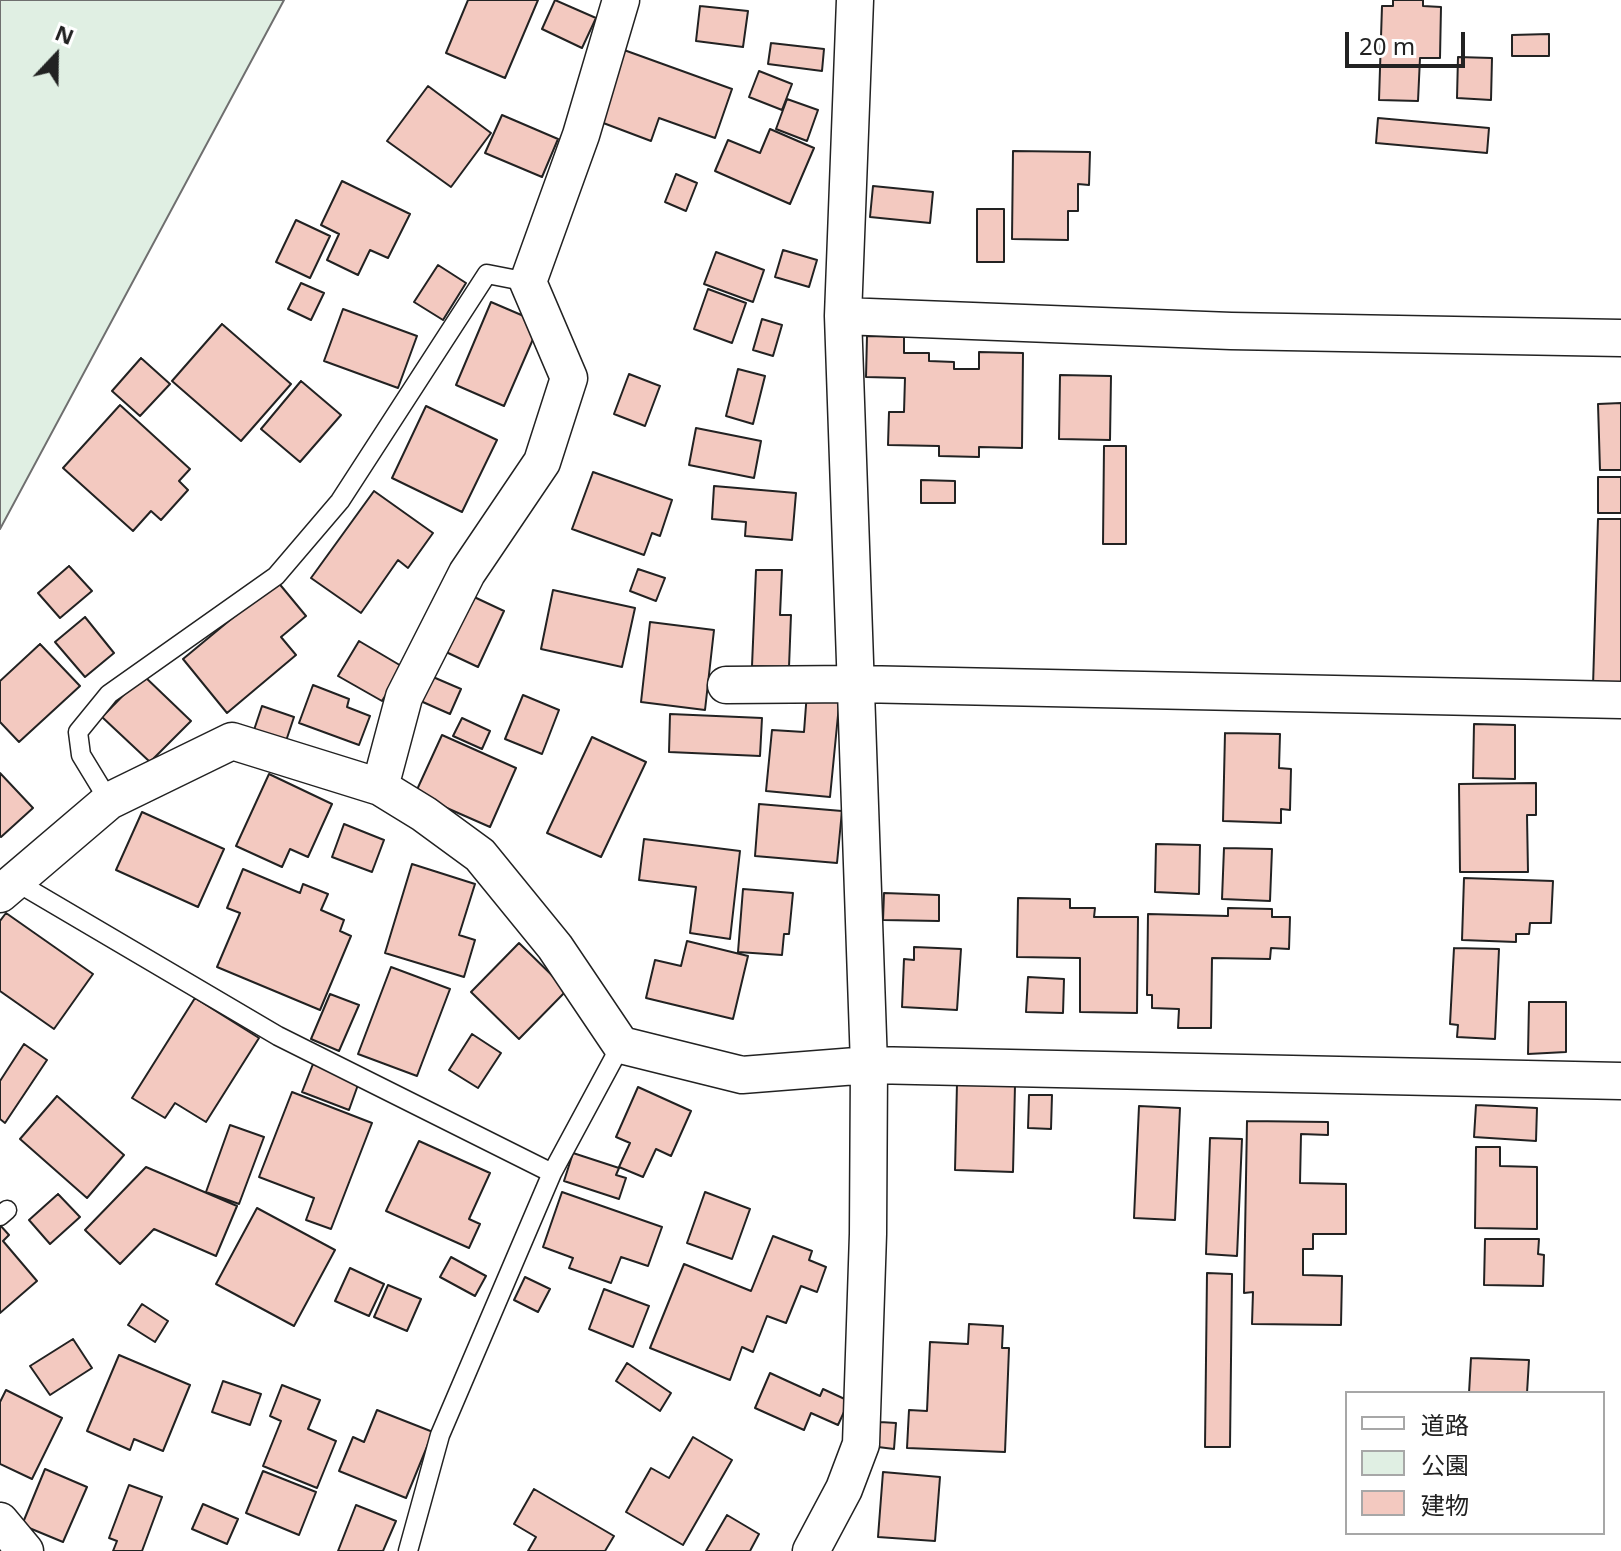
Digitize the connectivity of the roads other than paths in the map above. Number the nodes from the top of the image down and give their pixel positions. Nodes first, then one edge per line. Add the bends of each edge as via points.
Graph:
1 (621, 0) edge
2 (855, 0) edge
3 (528, 282) junction
4 (843, 316) junction
5 (1621, 338) edge
6 (857, 684) junction
7 (726, 685) dead end
8 (1621, 700) edge
9 (380, 787) junction
10 (109, 801) junction
11 (7, 887) edge
12 (621, 1045) junction
13 (869, 1065) junction
14 (1621, 1081) edge
15 (552, 1173) junction
16 (0, 1521) edge
17 (25, 1551) edge
18 (408, 1551) edge
19 (811, 1551) edge

1 - 3 street via 581,135
2 - 4 street
3 - 9 street via 569,378 542,462 467,573 404,697
3 - 10 lane via 487,274 340,501 276,576 109,694 78,732 81,755
4 - 5 street via 1231,331
4 - 6 street
6 - 7 street
6 - 8 street
6 - 13 street
9 - 10 street via 232,741
9 - 12 street via 480,855 555,947
10 - 11 street
11 - 15 lane via 278,1036
12 - 13 street via 742,1075
12 - 15 lane
13 - 14 street
13 - 19 street via 861,1444
15 - 18 lane via 440,1435
16 - 17 street

